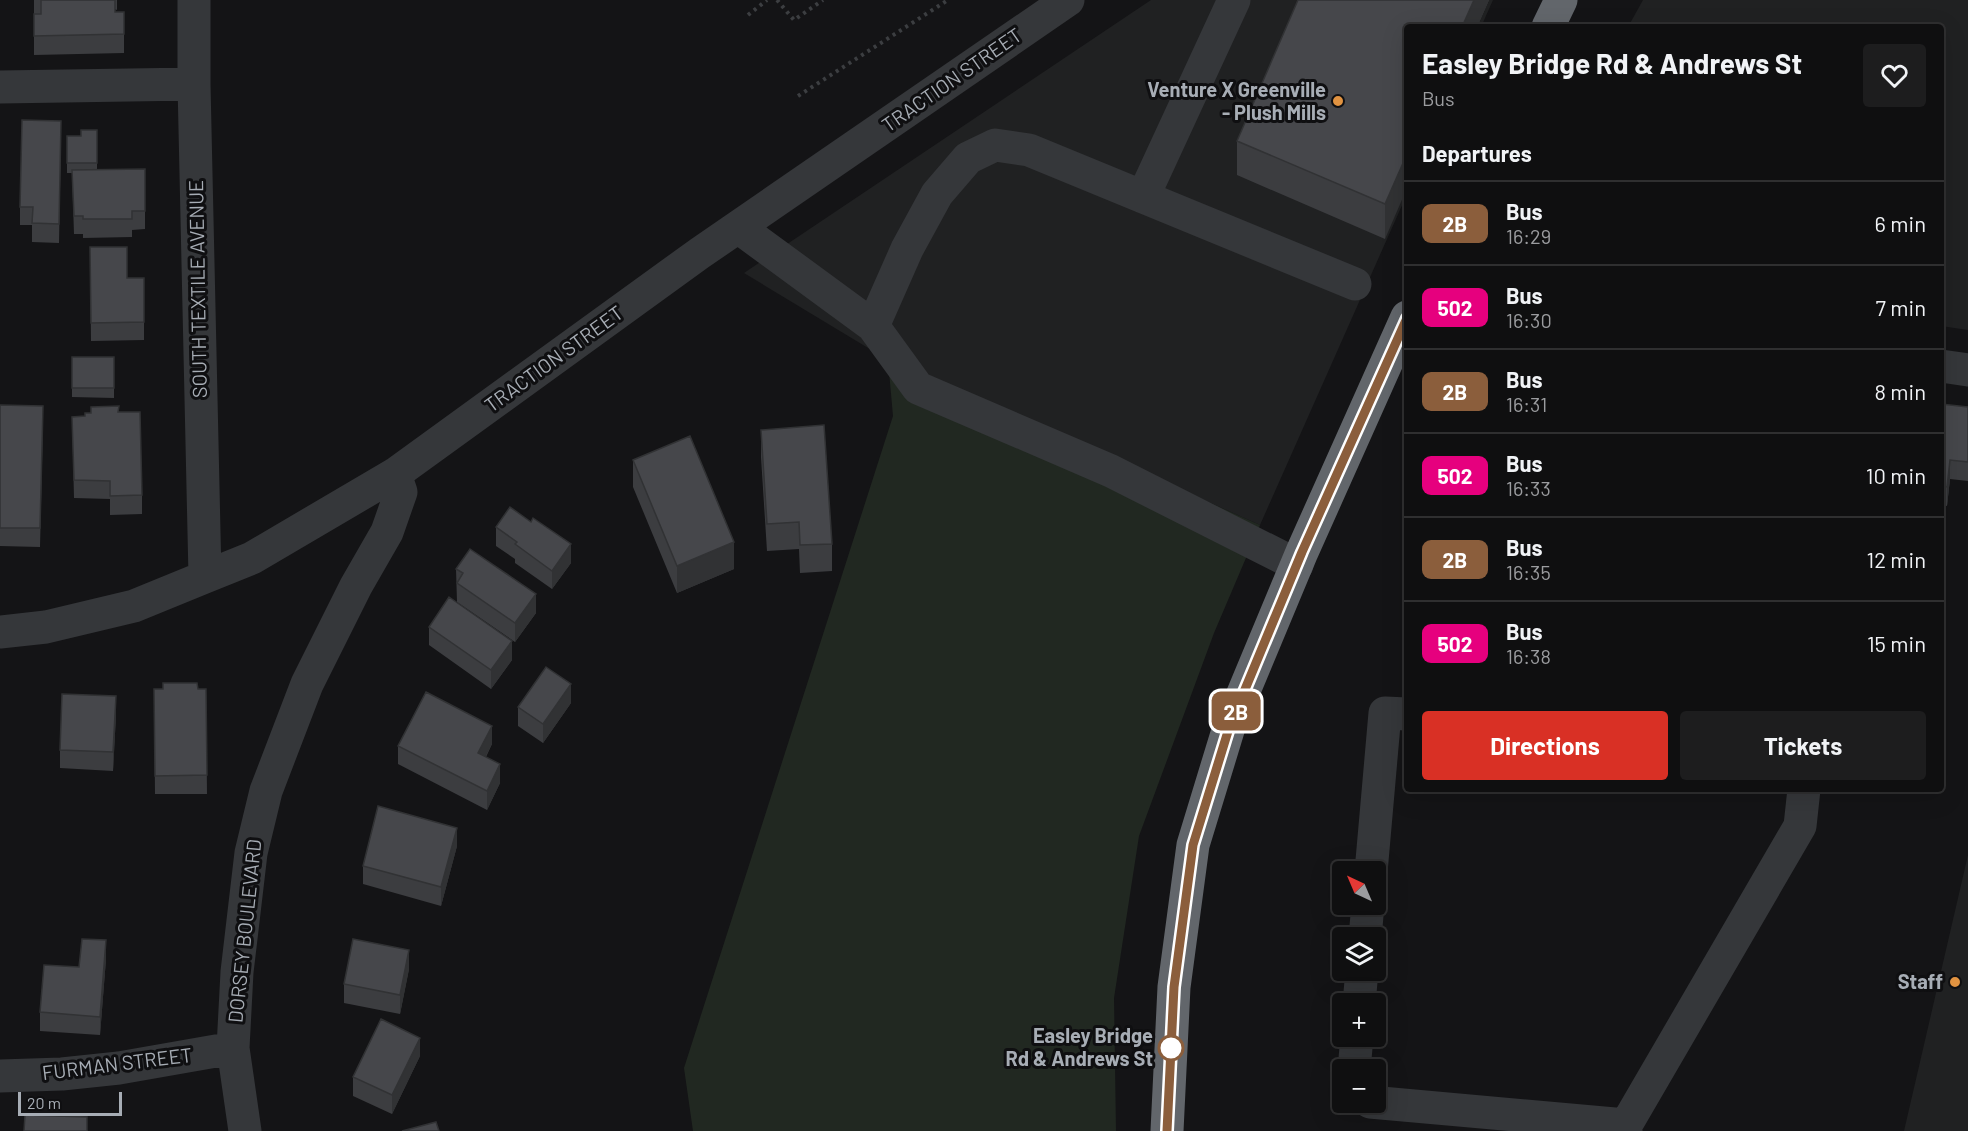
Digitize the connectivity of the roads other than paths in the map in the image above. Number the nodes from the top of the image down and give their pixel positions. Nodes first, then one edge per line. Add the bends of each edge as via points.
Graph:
1 (194, 0) edge
2 (1068, 0) edge
3 (1234, 0) edge
4 (1561, 0) edge
5 (1549, 24) edge
6 (194, 84) junction
7 (0, 87) edge
8 (1143, 197) junction
9 (738, 227) junction
10 (1355, 284) dead end
11 (1404, 324) edge
12 (873, 326) junction
13 (1944, 366) edge
14 (1968, 369) edge
15 (395, 474) junction
16 (1297, 565) junction
17 (205, 578) junction
18 (0, 632) edge
19 (1404, 714) edge
20 (1804, 792) edge
21 (1372, 861) edge
22 (234, 1047) junction
23 (0, 1076) edge
24 (1386, 1104) edge
25 (1626, 1128) edge
26 (244, 1131) edge
27 (1167, 1131) edge

1 - 6 street, SOUTH TEXTILE AVENUE
2 - 9 street, TRACTION STREET
3 - 8 street
4 - 5 highway
6 - 7 street
6 - 17 street, SOUTH TEXTILE AVENUE
8 - 10 street
8 - 12 street via 1029,150 995,145 968,158 937,194
9 - 12 street
9 - 15 street, TRACTION STREET
11 - 16 highway
12 - 16 street via 918,388 1111,471
13 - 14 street
15 - 17 street, TRACTION STREET via 252,558
15 - 22 street, DORSEY BOULEVARD via 401,492 387,532 307,684 266,791 249,865 237,972
16 - 27 highway via 1229,728 1193,845 1174,987
17 - 18 street, TRACTION STREET via 134,606 46,627
19 - 21 street via 1385,713
20 - 25 street via 1800,826
22 - 23 street, FURMAN STREET via 119,1068
22 - 26 street, DORSEY BOULEVARD
24 - 25 street

